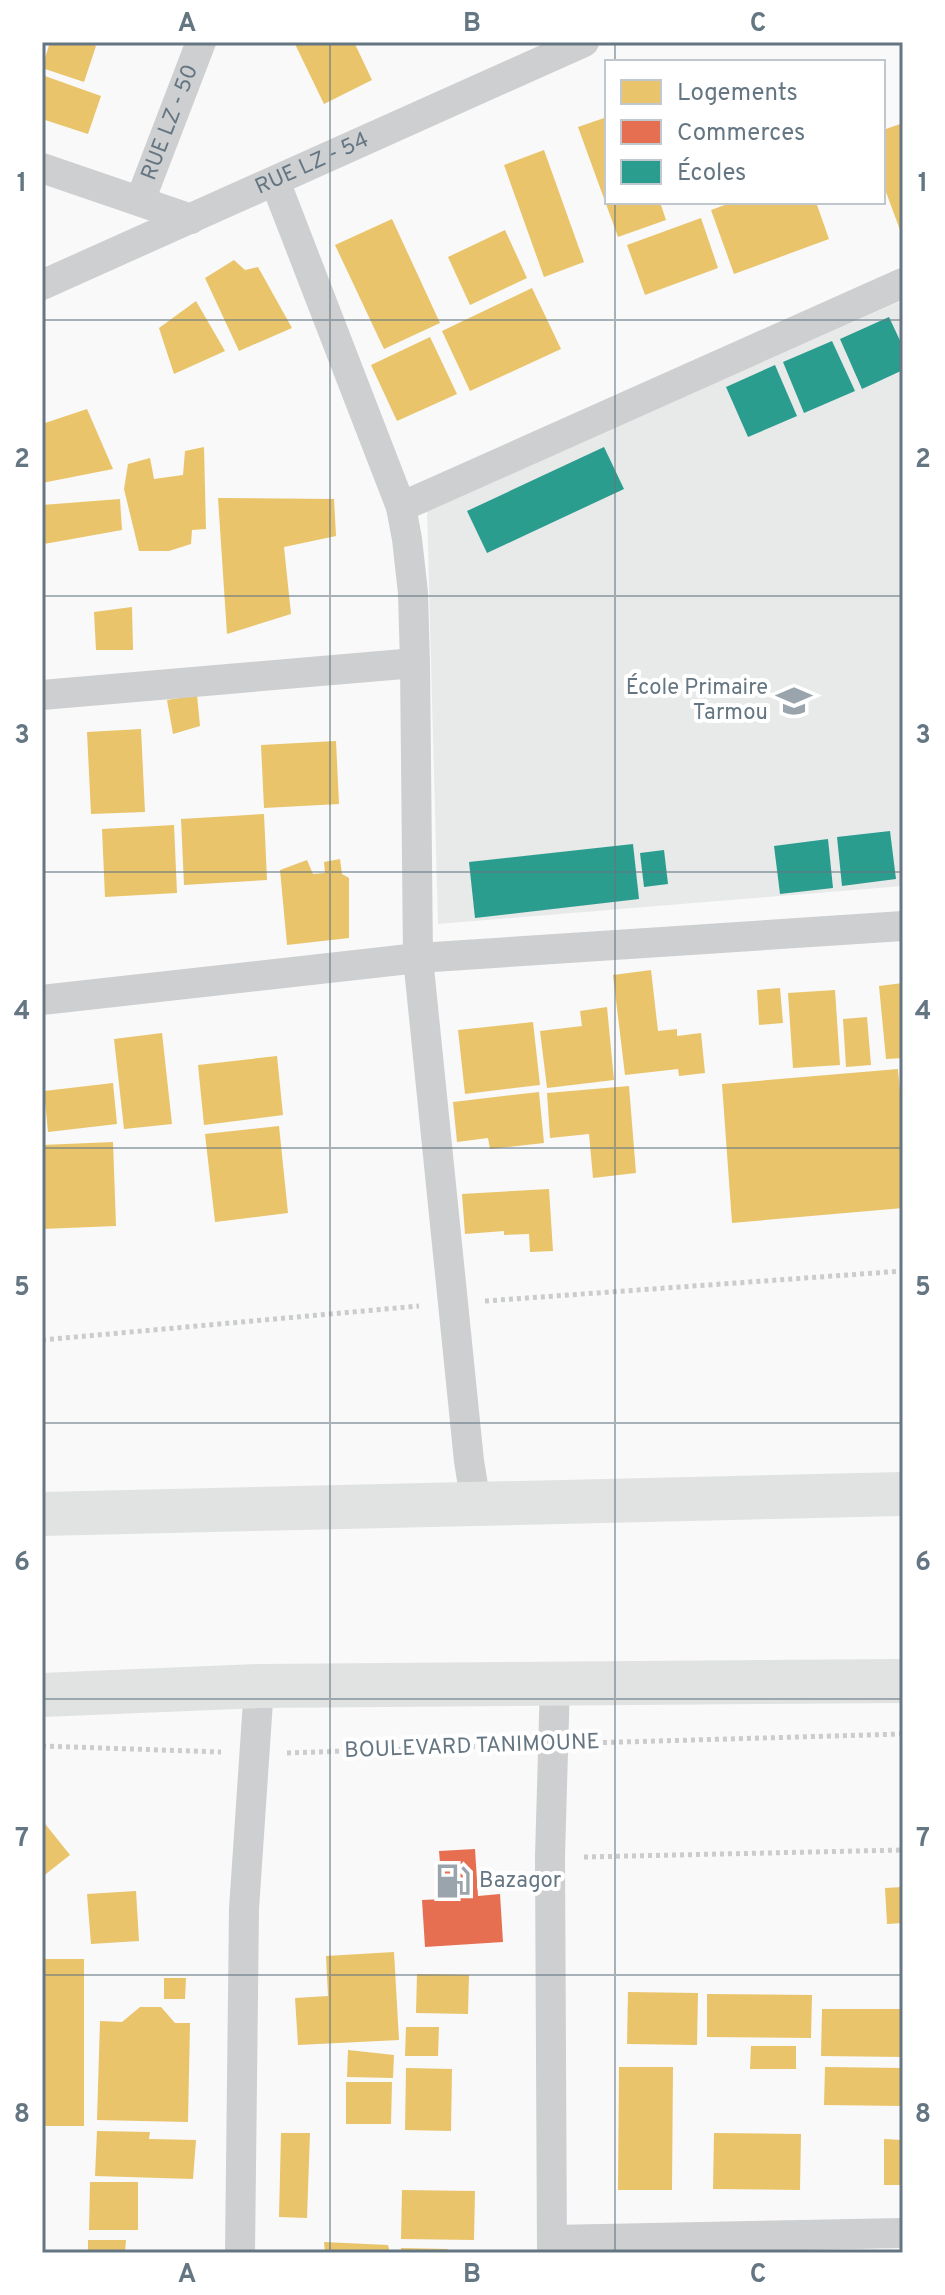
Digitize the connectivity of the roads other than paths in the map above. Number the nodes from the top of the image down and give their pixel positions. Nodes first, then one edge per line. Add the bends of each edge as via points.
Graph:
1 (201, 42) edge
2 (584, 42) edge
3 (42, 168) edge
4 (275, 181) junction
5 (140, 201) junction
6 (191, 219) junction
7 (903, 283) edge
8 (42, 285) edge
9 (401, 507) junction
10 (415, 663) junction
11 (42, 695) edge
12 (903, 926) edge
13 (418, 958) junction
14 (42, 1000) edge
15 (903, 1494) edge
16 (476, 1504) junction
17 (42, 1514) edge
18 (903, 1681) edge
19 (555, 1682) junction
20 (259, 1686) junction
21 (42, 1695) edge
22 (903, 2233) edge
23 (842, 2244) edge
24 (552, 2247) edge
25 (240, 2253) edge

1 - 5 street, RUE LZ - 50
2 - 4 street, RUE LZ - 54
3 - 5 street
4 - 6 street, RUE LZ - 54
4 - 9 street
5 - 6 street
6 - 8 street, RUE LZ - 54
7 - 9 street
9 - 10 street
10 - 11 street
10 - 13 street
12 - 13 street
13 - 14 street
13 - 16 street
15 - 16 main road
16 - 17 main road
18 - 19 main road
19 - 20 main road
19 - 24 street via 550,1857
20 - 21 main road
20 - 25 street via 244,1909
22 - 23 street
23 - 24 street

